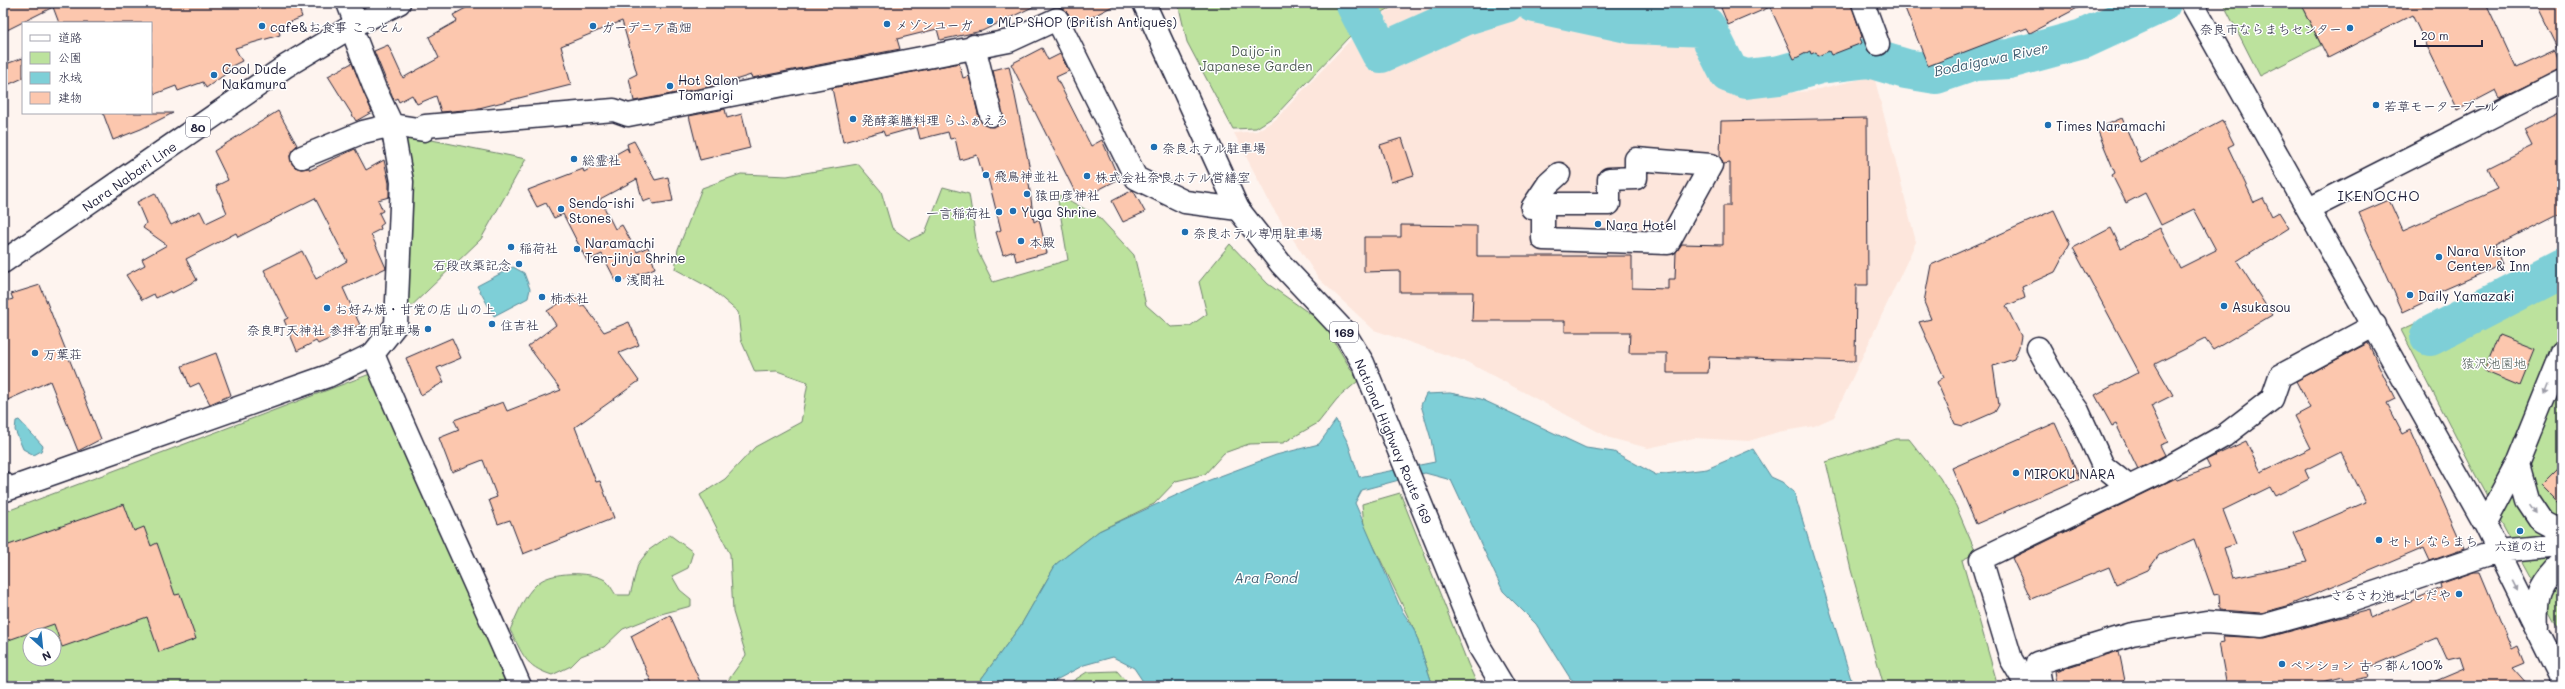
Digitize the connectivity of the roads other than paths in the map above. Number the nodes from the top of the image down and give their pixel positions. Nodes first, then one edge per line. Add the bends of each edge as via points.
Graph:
1 (348, 3) edge
2 (399, 3) edge
3 (1144, 3) edge
4 (1863, 3) edge
5 (2192, 3) edge
6 (1053, 11) edge
7 (353, 25) junction
8 (1878, 44) dead end
9 (974, 46) junction
10 (2562, 81) edge
11 (991, 114) dead end
12 (392, 125) junction
13 (302, 157) dead end
14 (1559, 174) dead end
15 (1609, 204) joint
16 (1532, 208) dead end
17 (1238, 209) junction
18 (2309, 209) junction
19 (3, 262) edge
20 (2375, 325) junction
21 (2038, 348) dead end
22 (2562, 353) edge
23 (373, 354) junction
24 (2516, 464) junction
25 (3, 483) edge
26 (2128, 486) junction
27 (2485, 524) junction
28 (2562, 532) edge
29 (2562, 545) edge
30 (2498, 551) junction
31 (2562, 563) edge
32 (2539, 633) junction
33 (520, 686) edge
34 (1503, 686) edge
35 (2027, 686) edge
36 (2041, 686) edge
37 (2561, 686) edge

1 - 7 main road
2 - 7 main road, Nara Nabari Line / 80
3 - 17 main road, National Highway Route 169 / 169
4 - 8 main road
5 - 18 main road
6 - 9 main road via 1010,41
6 - 17 main road via 1136,178 1185,202
7 - 12 main road via 374,89
7 - 19 main road, Nara Nabari Line / 80 via 286,66
9 - 11 main road
9 - 12 main road via 628,115 614,110 425,126 424,130
10 - 18 main road
12 - 13 main road via 363,132
12 - 23 main road via 402,182 396,325
14 - 16 main road via 1548,184
15 - 15 main road via 1609,179 1636,178 1636,159 1711,166 1668,243 1543,239 1543,204
17 - 34 main road, National Highway Route 169 / 169 via 1281,264 1343,330 1363,363 1479,646
18 - 20 main road
20 - 26 main road via 2280,376 2272,399 2224,436 2162,471
20 - 27 main road
21 - 26 main road via 2055,379 2078,411 2103,466
22 -> 24 main road
23 - 25 main road via 328,376 6,490
23 - 33 main road via 412,448 464,556
24 - 27 main road
24 -> 28 main road via 2527,500 2541,521
26 - 35 main road via 1981,559 2011,659
27 - 30 main road
29 - 30 main road
30 -> 32 main road
30 - 36 main road via 2338,605 2262,626 2206,622 2132,634 2037,663
31 - 32 main road via 2547,579 2536,604
32 - 37 main road via 2560,676

